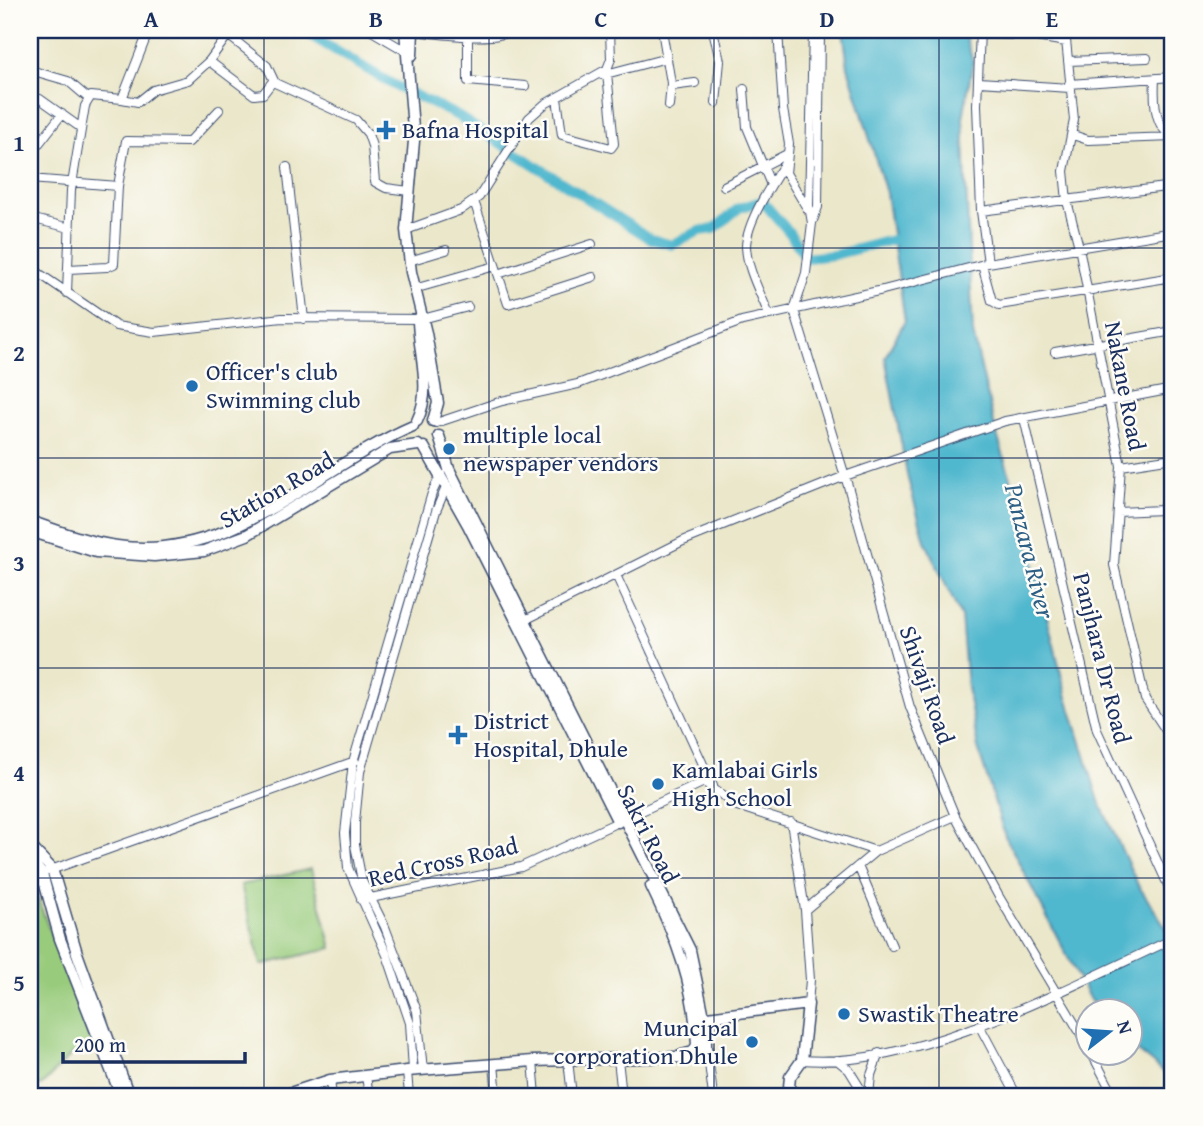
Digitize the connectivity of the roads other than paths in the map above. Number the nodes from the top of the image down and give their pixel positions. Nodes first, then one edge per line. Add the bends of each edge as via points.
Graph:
1 (149, 30) edge
2 (370, 30) edge
3 (410, 30) edge
4 (511, 30) edge
5 (610, 30) edge
6 (662, 30) edge
7 (713, 30) edge
8 (778, 30) edge
9 (813, 30) edge
10 (820, 30) edge
11 (1148, 30) edge
12 (1158, 30) edge
13 (1172, 30) edge
14 (226, 32) edge
15 (980, 32) edge
16 (468, 33) edge
17 (1066, 36) edge
18 (1173, 43) edge
19 (409, 53) junction
20 (667, 58) junction
21 (1147, 58) dead end
22 (209, 61) junction
23 (1068, 61) junction
24 (30, 70) edge
25 (604, 74) junction
26 (1173, 77) edge
27 (1155, 79) junction
28 (273, 81) junction
29 (979, 82) junction
30 (695, 83) dead end
31 (525, 86) dead end
32 (671, 86) junction
33 (1070, 86) junction
34 (744, 89) dead end
35 (88, 98) junction
36 (557, 98) junction
37 (40, 99) dead end
38 (122, 99) junction
39 (716, 103) dead end
40 (669, 106) dead end
41 (219, 110) dead end
42 (62, 114) junction
43 (81, 128) junction
44 (1073, 135) junction
45 (1173, 136) edge
46 (30, 155) edge
47 (786, 159) junction
48 (761, 166) junction
49 (287, 167) dead end
50 (30, 179) edge
51 (72, 183) junction
52 (118, 186) junction
53 (724, 186) dead end
54 (1173, 186) edge
55 (770, 187) junction
56 (409, 191) junction
57 (474, 201) junction
58 (1067, 201) junction
59 (981, 211) junction
60 (810, 213) junction
61 (30, 218) edge
62 (812, 223) junction
63 (70, 228) junction
64 (407, 230) junction
65 (1173, 232) edge
66 (592, 244) dead end
67 (1079, 247) junction
68 (446, 250) dead end
69 (409, 261) junction
70 (982, 265) junction
71 (68, 269) junction
72 (496, 270) junction
73 (30, 271) edge
74 (593, 277) dead end
75 (1173, 277) edge
76 (414, 289) junction
77 (1087, 291) junction
78 (66, 293) junction
79 (468, 307) dead end
80 (793, 310) junction
81 (769, 315) junction
82 (420, 317) junction
83 (304, 318) junction
84 (1173, 331) edge
85 (1096, 344) junction
86 (1055, 352) dead end
87 (1173, 389) edge
88 (1108, 400) junction
89 (1024, 418) junction
90 (434, 422) junction
91 (415, 424) junction
92 (439, 436) junction
93 (421, 446) junction
94 (1173, 458) edge
95 (1121, 466) junction
96 (849, 474) junction
97 (444, 480) junction
98 (1173, 497) edge
99 (1118, 512) junction
100 (30, 521) edge
101 (30, 531) edge
102 (80, 543) junction
103 (617, 575) junction
104 (522, 621) junction
105 (381, 665) junction
106 (391, 668) junction
107 (1172, 738) edge
108 (364, 757) junction
109 (353, 762) junction
110 (713, 786) junction
111 (955, 816) junction
112 (621, 820) junction
113 (790, 822) junction
114 (30, 846) edge
115 (876, 851) junction
116 (30, 859) edge
117 (858, 866) junction
118 (46, 875) junction
119 (30, 884) edge
120 (1173, 896) edge
121 (365, 899) junction
122 (805, 910) junction
123 (1173, 939) edge
124 (892, 946) dead end
125 (1056, 993) junction
126 (808, 1004) junction
127 (699, 1018) junction
128 (1074, 1024) edge
129 (979, 1025) junction
130 (707, 1044) junction
131 (879, 1053) junction
132 (676, 1057) junction
133 (618, 1059) junction
134 (568, 1060) junction
135 (802, 1060) junction
136 (837, 1060) junction
137 (533, 1061) junction
138 (494, 1064) junction
139 (1098, 1066) edge
140 (414, 1070) junction
141 (366, 1076) junction
142 (330, 1080) junction
143 (121, 1096) edge
144 (130, 1096) edge
145 (281, 1096) edge
146 (332, 1096) edge
147 (369, 1096) edge
148 (409, 1096) edge
149 (497, 1096) edge
150 (536, 1096) edge
151 (572, 1096) edge
152 (622, 1096) edge
153 (713, 1096) edge
154 (789, 1096) edge
155 (867, 1096) edge
156 (1017, 1096) edge
157 (1114, 1096) edge

1 - 38 street
2 - 19 street
3 - 16 street
3 - 19 main road
4 - 16 street via 503,35
5 - 25 street via 610,64
6 - 20 street
7 - 39 street via 720,61
8 - 47 street via 789,134
9 - 60 street
10 - 62 street via 818,207
11 - 12 street
11 - 17 street
13 - 18 street
14 - 22 street
14 - 28 street via 267,66
15 - 17 street
15 - 29 street
16 - 31 street via 468,81
17 - 23 street, Nakane Road
19 - 56 main road via 414,119
20 - 25 street
20 - 32 street
21 - 23 street
22 - 28 street via 257,96
22 - 38 street via 188,80 153,90 142,101
23 - 33 street, Nakane Road
24 - 35 street via 61,78
25 - 36 street
25 - 36 street via 611,149 562,135
26 - 27 street
27 - 33 street
27 - 45 street via 1158,121 1163,131
28 - 56 street via 356,120 372,146 375,182
29 - 33 street
29 - 59 street
30 - 32 street
32 - 40 street
33 - 44 street, Nakane Road
34 - 48 street via 747,127
35 - 38 street
35 - 43 street
36 - 57 street via 529,118
37 - 42 street
41 - 52 street via 189,142 125,141
42 - 43 street
42 - 46 street
43 - 51 street
44 - 45 street via 1088,140
44 - 58 street, Nakane Road via 1064,171
47 - 48 street
47 - 55 street
47 - 60 street via 790,182
48 - 53 street
48 - 55 street
49 - 83 street
50 - 51 street
51 - 52 street
51 - 63 street
52 - 71 street via 114,264
54 - 58 street
55 - 81 street via 748,236 750,264
56 - 64 main road
57 - 64 street
57 - 72 street
58 - 59 street
58 - 67 street, Nakane Road
59 - 70 street
60 - 62 street
61 - 63 street
62 - 80 street via 806,273
63 - 71 street
64 - 69 main road
65 - 67 street
66 - 72 street
67 - 70 street
67 - 77 street, Nakane Road
68 - 69 street
69 - 76 main road
70 - 77 street via 995,305
70 - 80 street
71 - 78 street
72 - 74 street via 510,305
72 - 76 street
73 - 78 street
75 - 77 street
76 - 82 main road
77 - 85 street, Nakane Road
78 - 83 street via 116,326 135,331
79 - 82 street
80 - 81 street
80 - 96 street, Shivaji Road
81 - 90 street via 725,327 578,384
82 - 83 street
82 - 90 main road via 438,403
82 - 91 main road via 425,398
84 - 85 street
85 - 86 street
85 - 88 street, Nakane Road
87 - 88 street
88 - 89 street
88 - 95 street, Nakane Road
89 - 96 street
89 - 120 street, Panjhara Dr Road via 1097,730
90 - 91 main road via 426,418
90 - 92 main road
91 - 93 main road via 411,437
91 - 102 main road, Station Road via 241,527 154,548
92 - 93 main road via 434,445
92 - 104 main road via 449,469
93 - 97 main road
93 - 102 main road, Station Road via 390,449 247,535 207,550 154,556 96,552
94 - 95 street
95 - 99 street, Nakane Road
96 - 103 street via 682,541
96 - 111 street, Shivaji Road via 910,707
97 - 104 main road
97 - 105 street via 432,493
97 - 106 street
98 - 99 street via 1162,510
99 - 107 street, Nakane Road via 1114,565 1129,640 1145,699
100 - 102 main road, Station Road
101 - 102 main road, Station Road
103 - 104 street
103 - 110 street
104 - 112 main road
105 - 106 street
105 - 109 street
106 - 108 street
108 - 109 street
108 - 121 street via 356,790 355,845
109 - 118 street
109 - 121 street via 345,851 348,868
110 - 112 street, Red Cross Road via 701,782
110 - 113 street via 737,806
111 - 115 street
111 - 125 street, Shivaji Road
112 - 121 street, Red Cross Road via 521,867
112 - 127 main road via 690,950
113 - 115 street
113 - 122 street
114 - 118 main road
115 - 117 street
116 - 118 main road
117 - 122 street
117 - 124 street
118 - 119 street
118 - 143 main road via 60,939
118 - 144 main road
121 - 140 street via 385,927 417,1011
122 - 126 street
123 - 125 street
125 - 128 street, Shivaji Road
125 - 129 street
126 - 127 main road
126 - 135 main road
127 - 130 main road
127 - 132 main road via 696,1049
129 - 131 street
129 - 156 street
130 - 132 main road via 701,1057
130 - 153 street
131 - 136 street
131 - 155 street
132 - 133 main road
133 - 134 main road
133 - 152 street
134 - 137 main road
134 - 151 street
135 - 136 street
135 - 154 main road via 790,1077
136 - 155 street
137 - 138 main road
137 - 150 street
138 - 140 main road
138 - 149 street
139 - 157 street
140 - 141 main road
140 - 148 street
141 - 142 main road
141 - 147 street
142 - 145 main road
142 - 146 street

